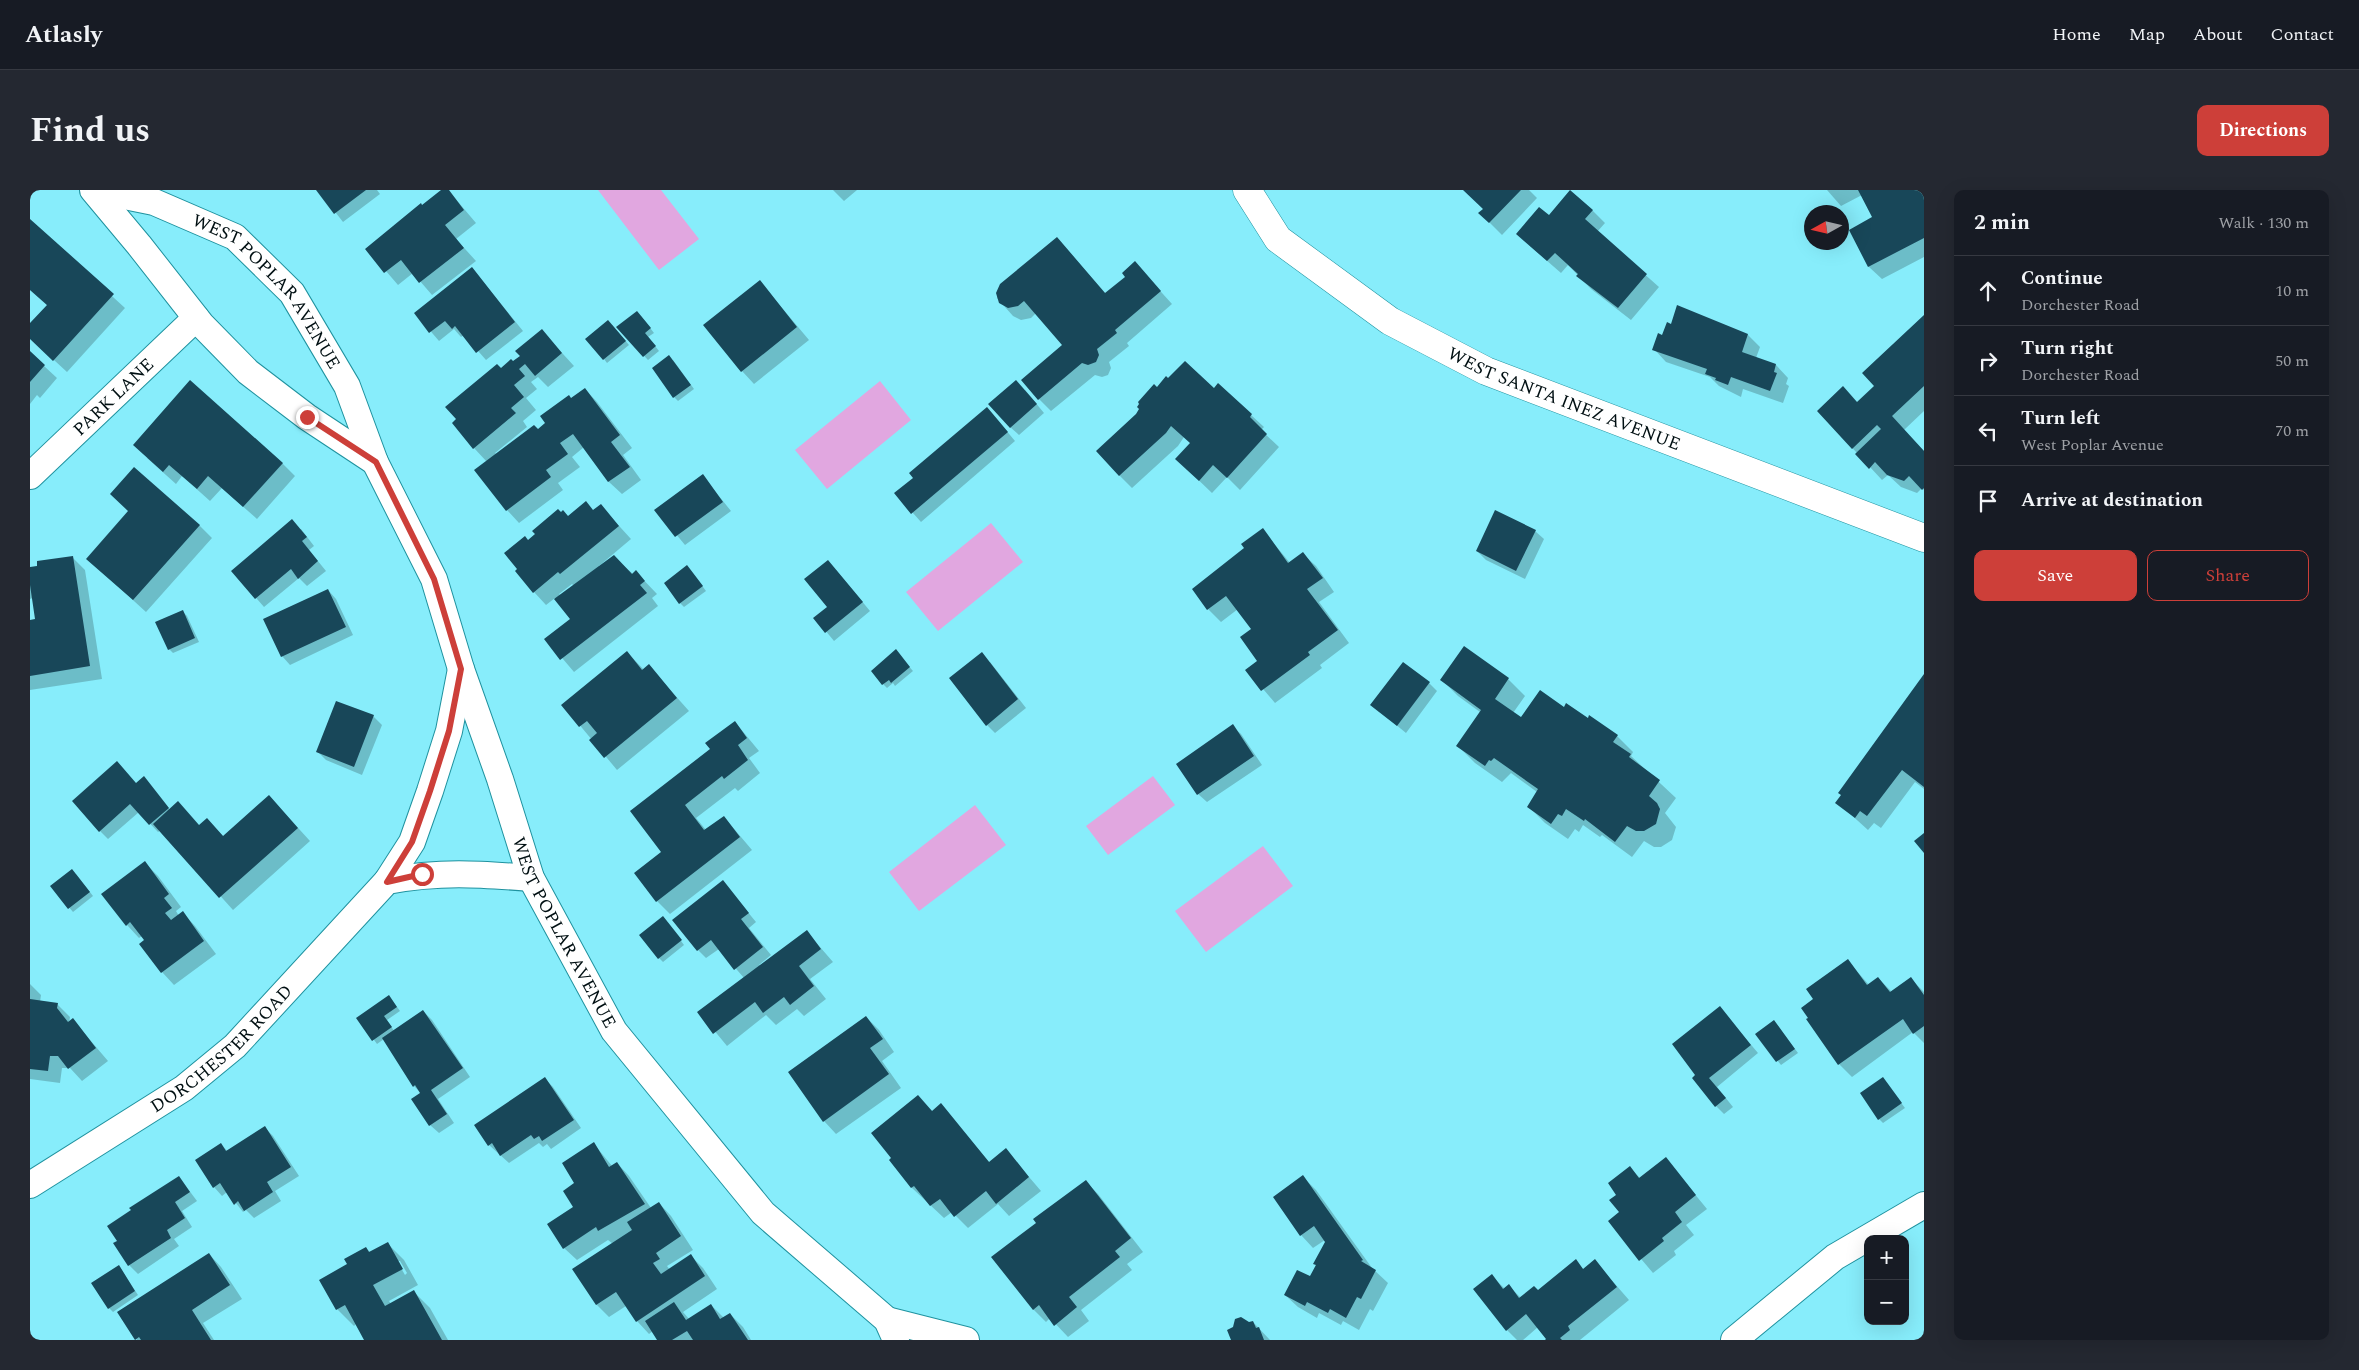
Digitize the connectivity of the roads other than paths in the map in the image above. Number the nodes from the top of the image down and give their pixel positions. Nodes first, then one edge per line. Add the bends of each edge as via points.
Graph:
1 (94, 190) edge
2 (1247, 190) edge
3 (196, 318) junction
4 (376, 462) junction
5 (30, 476) edge
6 (1924, 538) edge
7 (461, 669) junction
8 (531, 878) junction
9 (387, 882) junction
10 (30, 1185) edge
11 (1924, 1205) edge
12 (891, 1330) edge
13 (966, 1340) edge
14 (1736, 1340) edge

1 - 3 street, WEST POPLAR AVENUE
1 - 4 street, WEST POPLAR AVENUE via 154,202 236,236 292,293 347,386
2 - 6 street, WEST SANTA INEZ AVENUE via 1278,238 1390,321 1478,367
3 - 4 street, WEST POPLAR AVENUE via 248,372 307,417
3 - 5 street, PARK LANE
4 - 7 street, WEST POPLAR AVENUE via 434,579
7 - 8 street, WEST POPLAR AVENUE
7 - 9 street, DORCHESTER ROAD via 449,731 430,791 412,842
8 - 9 street via 422,874
8 - 12 street, WEST POPLAR AVENUE via 614,1032 764,1213
9 - 10 street, DORCHESTER ROAD via 228,1052 184,1088
11 - 14 street via 1836,1257
12 - 13 street, WEST POPLAR AVENUE

